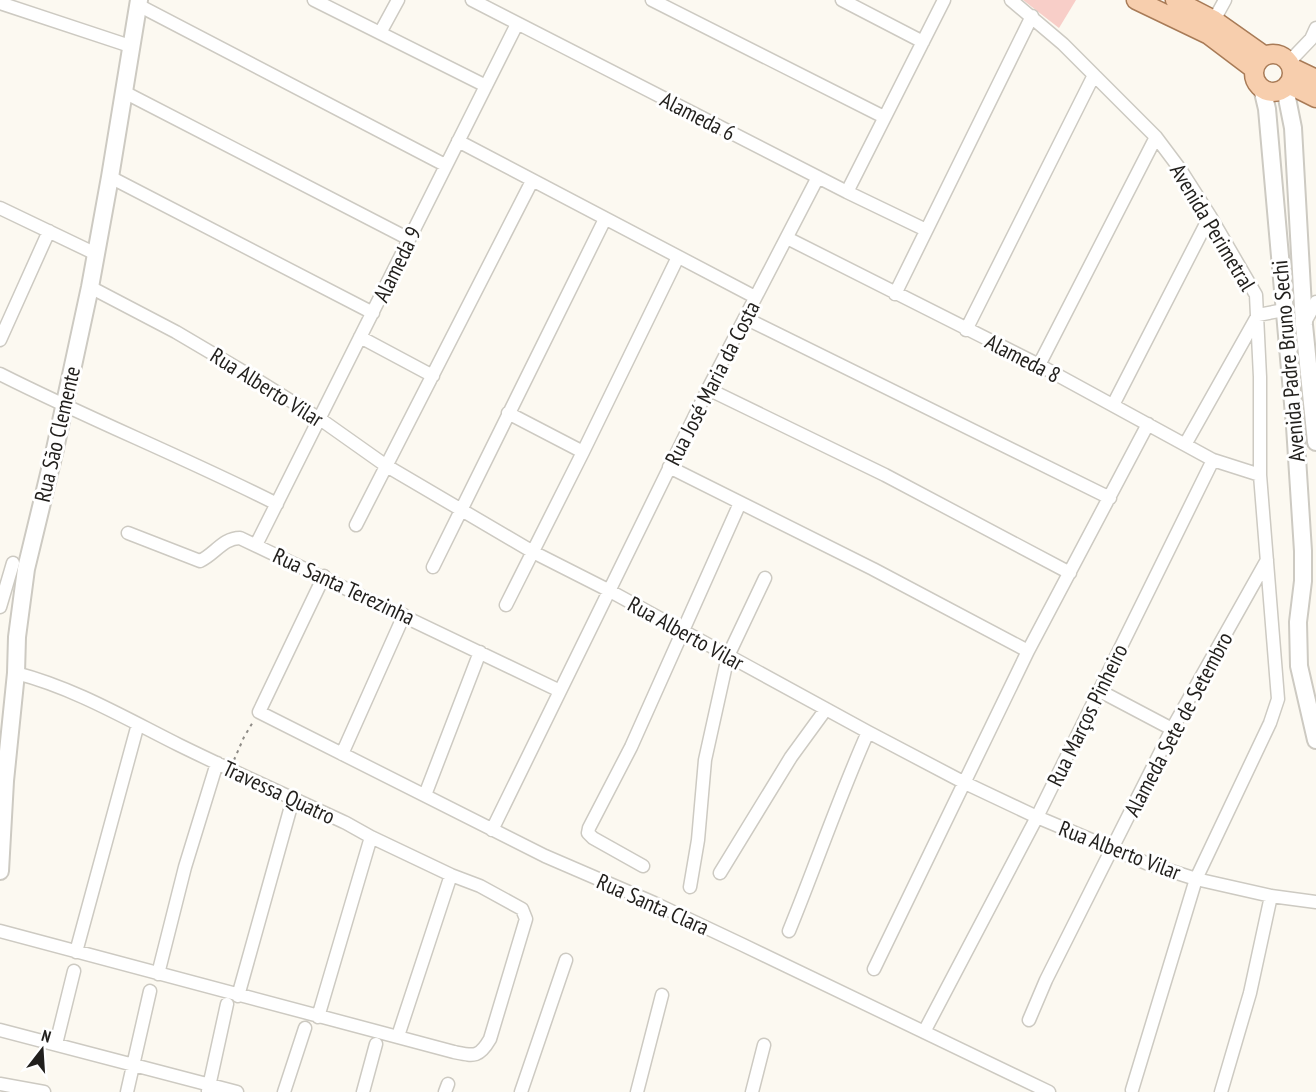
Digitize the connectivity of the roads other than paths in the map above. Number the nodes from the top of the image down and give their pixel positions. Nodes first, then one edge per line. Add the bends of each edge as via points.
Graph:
1 (314, 0) edge
2 (398, 0) edge
3 (472, 0) edge
4 (652, 0) edge
5 (842, 0) edge
6 (944, 0) edge
7 (1011, 0) edge
8 (1136, 0) edge
9 (1175, 0) edge
10 (1225, 0) edge
11 (139, 2) edge
12 (0, 3) edge
13 (490, 4) edge
14 (1032, 16) junction
15 (1214, 20) junction
16 (517, 24) junction
17 (1316, 28) edge
18 (380, 33) junction
19 (923, 42) junction
20 (133, 47) junction
21 (1260, 63) junction
22 (1094, 75) junction
23 (1288, 76) junction
24 (1316, 79) edge
25 (486, 86) junction
26 (1262, 88) junction
27 (124, 92) junction
28 (1316, 98) edge
29 (884, 117) junction
30 (1156, 137) junction
31 (458, 141) junction
32 (446, 165) junction
33 (110, 177) junction
34 (818, 177) junction
35 (532, 181) junction
36 (847, 192) junction
37 (0, 208) edge
38 (1210, 216) junction
39 (605, 219) junction
40 (926, 230) junction
41 (49, 231) junction
42 (787, 238) junction
43 (409, 239) junction
44 (96, 254) junction
45 (678, 257) junction
46 (90, 287) junction
47 (895, 294) junction
48 (755, 297) junction
49 (1316, 302) edge
50 (1284, 310) junction
51 (373, 313) junction
52 (1258, 315) junction
53 (745, 318) junction
54 (1304, 325) junction
55 (966, 330) junction
56 (360, 337) junction
57 (0, 340) edge
58 (1311, 349) edge
59 (1039, 365) junction
60 (0, 374) edge
61 (433, 376) junction
62 (708, 389) junction
63 (1113, 405) junction
64 (64, 406) junction
65 (508, 413) junction
66 (320, 419) junction
67 (1148, 424) junction
68 (1316, 442) edge
69 (1186, 443) junction
70 (583, 452) junction
71 (1213, 460) junction
72 (385, 465) junction
73 (669, 467) junction
74 (1260, 475) junction
75 (1110, 498) junction
76 (740, 503) junction
77 (277, 504) junction
78 (461, 511) junction
79 (356, 525) dead end
80 (128, 533) dead end
81 (256, 545) junction
82 (533, 552) junction
83 (0, 557) edge
84 (1267, 560) junction
85 (19, 566) junction
86 (433, 567) dead end
87 (1070, 573) junction
88 (324, 576) junction
89 (765, 578) dead end
90 (608, 591) junction
91 (506, 605) dead end
92 (0, 607) edge
93 (404, 615) junction
94 (682, 630) junction
95 (1028, 651) junction
96 (480, 652) junction
97 (728, 656) junction
98 (1308, 665) edge
99 (16, 673) junction
100 (560, 691) junction
101 (1100, 691) junction
102 (826, 709) junction
103 (138, 724) junction
104 (1172, 729) junction
105 (868, 732) junction
106 (1316, 740) edge
107 (342, 754) junction
108 (217, 763) junction
109 (965, 783) junction
110 (425, 795) junction
111 (293, 799) junction
112 (2, 813) edge
113 (1037, 817) junction
114 (492, 830) junction
115 (371, 837) junction
116 (1112, 849) junction
117 (643, 866) dead end
118 (0, 871) edge
119 (720, 873) dead end
120 (451, 875) junction
121 (1196, 879) junction
122 (690, 887) dead end
123 (1271, 896) junction
124 (1316, 902) edge
125 (789, 931) dead end
126 (0, 932) edge
127 (76, 952) junction
128 (566, 960) dead end
129 (873, 969) dead end
130 (74, 971) dead end
131 (158, 974) junction
132 (150, 991) dead end
133 (662, 995) dead end
134 (238, 996) junction
135 (227, 1004) dead end
136 (318, 1017) junction
137 (1029, 1020) dead end
138 (305, 1028) dead end
139 (0, 1030) edge
140 (924, 1032) junction
141 (398, 1036) junction
142 (56, 1044) junction
143 (376, 1044) dead end
144 (764, 1045) dead end
145 (133, 1065) junction
146 (0, 1084) edge
147 (208, 1088) edge
148 (1132, 1090) dead end
149 (44, 1092) edge
150 (127, 1092) edge
151 (237, 1092) edge
152 (284, 1092) edge
153 (363, 1092) edge
154 (521, 1092) edge
155 (637, 1092) edge
156 (752, 1092) edge
157 (1049, 1092) edge
158 (1221, 1092) edge

1 - 18 street
2 - 18 street
3 - 13 street, Alameda 6
4 - 29 street
5 - 19 street
6 - 19 street
7 - 14 street, Avenida Perimetral
8 - 21 main road
9 - 15 main road
10 - 15 street
11 - 20 main road, Rua São Clemente
11 - 32 street
12 - 20 street
13 - 16 street, Alameda 6
14 - 22 street, Avenida Perimetral
14 - 40 street
15 - 21 main road
16 - 25 street, Alameda 9
16 - 34 street, Alameda 6
17 - 23 street
18 - 25 street
19 - 29 street
20 - 27 main road, Rua São Clemente
21 - 23 main road via 1280,56
21 - 26 main road via 1256,80
22 - 30 street, Avenida Perimetral
22 - 55 street
23 - 24 main road
23 - 26 main road via 1276,92
23 - 28 main road
23 - 54 main road, Avenida Padre Bruno Sechi
25 - 31 street, Alameda 9
26 - 50 main road, Avenida Padre Bruno Sechi
27 - 33 main road, Rua São Clemente
27 - 43 street
29 - 36 street
30 - 38 street, Avenida Perimetral
30 - 59 street
31 - 32 street, Alameda 9
31 - 35 street
32 - 43 street, Alameda 9
33 - 44 main road, Rua São Clemente
33 - 51 street
34 - 36 street, Alameda 6
34 - 42 street, Rua José Maria da Costa
35 - 39 street
35 - 61 street
36 - 40 street, Alameda 6
37 - 41 street
38 - 52 street, Avenida Perimetral via 1256,294
38 - 63 street
39 - 45 street
39 - 65 street
40 - 47 street
41 - 44 street
41 - 57 street
42 - 47 street, Alameda 8
42 - 48 street, Rua José Maria da Costa
43 - 51 street, Alameda 9
44 - 46 main road, Rua São Clemente
45 - 48 street
45 - 70 street
46 - 64 main road, Rua São Clemente
46 - 66 street, Rua Alberto Vilar via 245,372
47 - 55 street, Alameda 8
48 - 53 street, Rua José Maria da Costa
49 - 54 street
50 - 52 street
50 - 98 main road, Avenida Padre Bruno Sechi via 1303,550 1298,622
51 - 56 street, Alameda 9
52 - 69 street
52 - 74 street, Avenida Perimetral
53 - 62 street, Rua José Maria da Costa
53 - 75 street
54 - 58 main road, Avenida Padre Bruno Sechi
55 - 59 street, Alameda 8
56 - 61 street
56 - 66 street, Alameda 9
58 - 68 main road, Avenida Padre Bruno Sechi
59 - 63 street, Alameda 8
60 - 64 street
61 - 72 street
62 - 73 street, Rua José Maria da Costa
62 - 87 street via 885,475
63 - 67 street, Alameda 8
64 - 77 street
64 - 85 main road, Rua São Clemente
65 - 70 street
65 - 78 street
66 - 72 street, Rua Alberto Vilar
66 - 77 street, Alameda 9
67 - 69 street, Alameda 8
67 - 75 street
69 - 71 street, Alameda 8
70 - 82 street
71 - 74 street, Alameda 8
71 - 101 street, Rua Marços Pinheiro
72 - 78 street, Rua Alberto Vilar
72 - 79 street
73 - 76 street
73 - 90 street, Rua José Maria da Costa
74 - 84 street, Avenida Perimetral
75 - 87 street
76 - 94 street
76 - 95 street
77 - 81 street, Alameda 9
78 - 82 street, Rua Alberto Vilar
78 - 86 street
80 - 81 street, Rua Santa Terezinha via 200,561 233,538
81 - 88 street, Rua Santa Terezinha
82 - 90 street, Rua Alberto Vilar
82 - 91 street
83 - 85 street
84 - 104 street, Alameda Sete de Setembro
84 - 121 street, Avenida Perimetral via 1277,706
85 - 92 street
85 - 99 main road, Rua São Clemente
87 - 95 street
88 - 93 street, Rua Santa Terezinha
88 - 107 street, Rua Santa Clara via 259,712
89 - 97 street
90 - 94 street, Rua Alberto Vilar
90 - 100 street
93 - 96 street, Rua Santa Terezinha
93 - 107 street
94 - 97 street, Rua Alberto Vilar
94 - 117 street via 631,747 588,832
95 - 109 street
96 - 100 street, Rua Santa Terezinha
96 - 110 street
97 - 102 street, Rua Alberto Vilar
97 - 122 street via 705,760
98 - 106 main road, Avenida Padre Bruno Sechi
99 - 103 street, Travessa Quatro via 59,686
99 - 112 main road, Rua São Clemente
100 - 114 street
101 - 104 street
101 - 113 street, Rua Marços Pinheiro
102 - 105 street, Rua Alberto Vilar
102 - 119 street via 791,757
103 - 108 street, Travessa Quatro
103 - 127 street
104 - 116 street, Alameda Sete de Setembro
105 - 109 street, Rua Alberto Vilar
105 - 125 street
107 - 110 street, Rua Santa Clara
108 - 111 street, Travessa Quatro
108 - 131 street
109 - 113 street, Rua Alberto Vilar
109 - 129 street
110 - 114 street, Rua Santa Clara
111 - 115 street, Travessa Quatro
111 - 134 street
112 - 118 main road, Rua São Clemente
113 - 116 street, Rua Alberto Vilar
113 - 140 street, Rua Marços Pinheiro
114 - 140 street, Rua Santa Clara
115 - 120 street
115 - 136 street
116 - 121 street, Rua Alberto Vilar
116 - 137 street, Alameda Sete de Setembro
120 - 141 street
120 - 141 street via 522,909 526,919 490,1039 484,1049 473,1055
121 - 123 street, Rua Alberto Vilar
121 - 148 street, Avenida Perimetral
123 - 124 street, Rua Alberto Vilar
123 - 158 street via 1250,993
126 - 127 street
127 - 131 street
128 - 154 street
130 - 142 street
131 - 134 street
132 - 145 street
133 - 155 street
134 - 136 street
135 - 147 street
136 - 141 street
138 - 152 street
139 - 142 street
140 - 157 street, Rua Santa Clara
142 - 145 street
143 - 153 street
144 - 156 street
145 - 147 street
145 - 150 street
146 - 149 street
147 - 151 street

